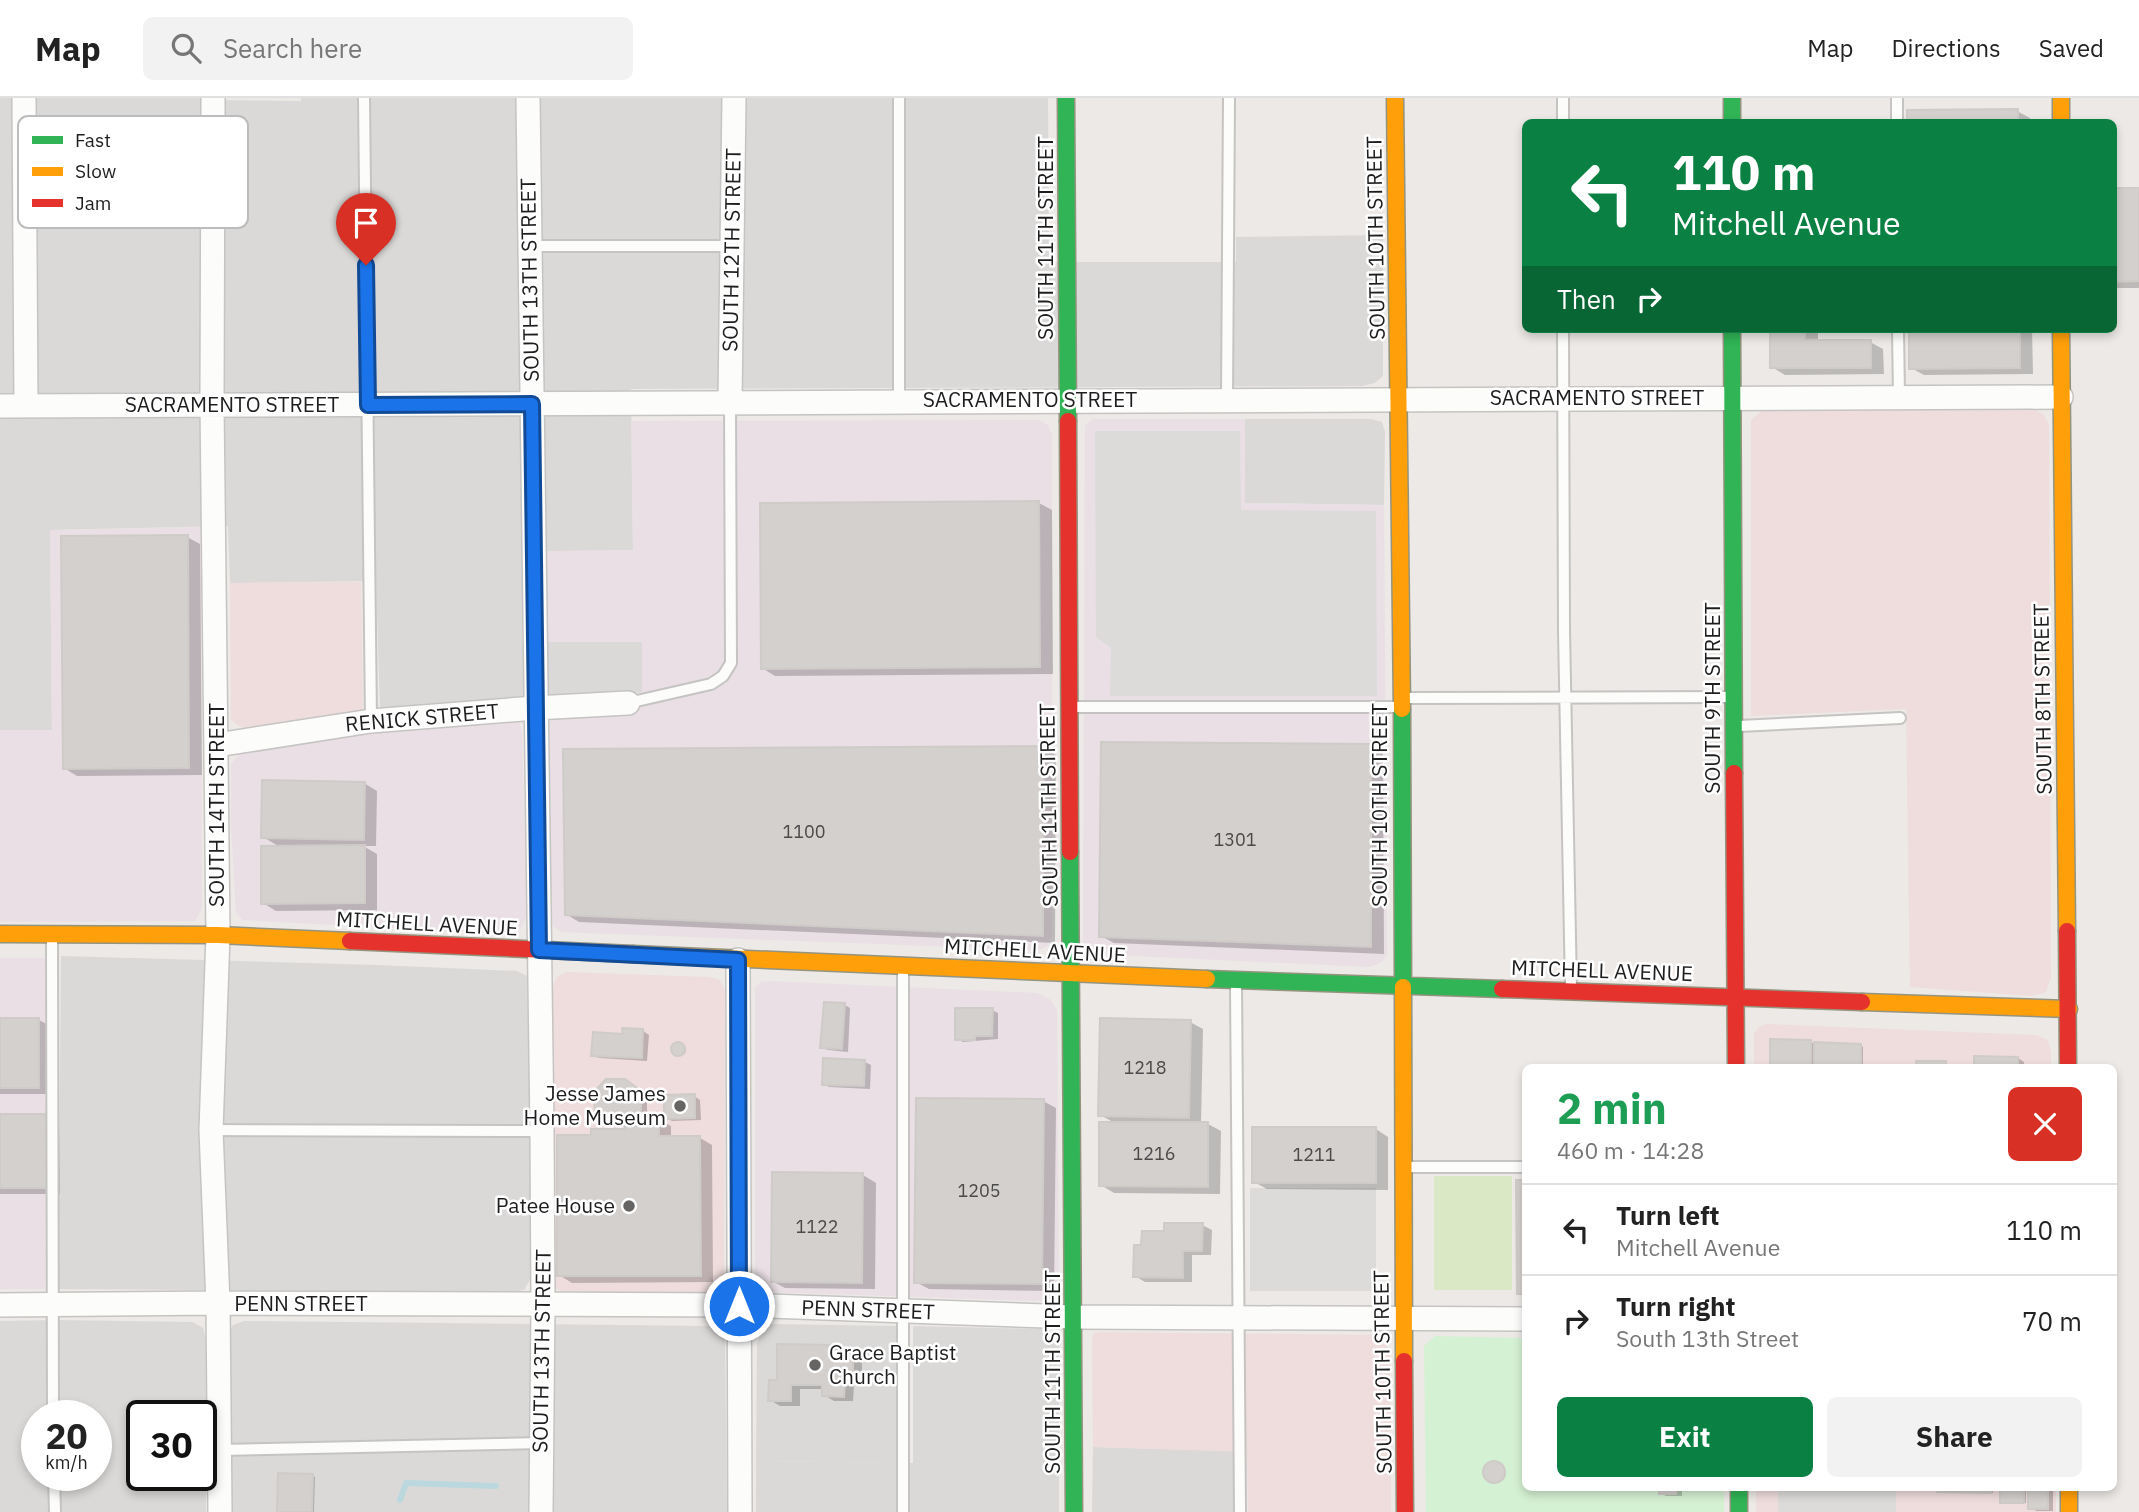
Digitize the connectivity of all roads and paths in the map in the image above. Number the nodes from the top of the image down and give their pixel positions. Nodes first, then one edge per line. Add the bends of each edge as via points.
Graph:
1 (23, 98) edge
2 (213, 98) edge
3 (364, 98) edge
4 (528, 98) edge
5 (734, 98) edge
6 (899, 98) edge
7 (1066, 98) edge
8 (1229, 98) edge
9 (1395, 98) edge
10 (1563, 98) edge
11 (1732, 98) edge
12 (1897, 98) edge
13 (2061, 98) edge
14 (23, 116) edge
15 (213, 116) edge
16 (1563, 119) edge
17 (1732, 119) edge
18 (1898, 119) edge
19 (2061, 119) edge
20 (24, 228) edge
21 (213, 228) edge
22 (530, 246) junction
23 (732, 246) junction
24 (1563, 333) edge
25 (1732, 333) edge
26 (1899, 333) edge
27 (2061, 333) edge
28 (1899, 397) junction
29 (2061, 397) junction
30 (1399, 398) junction
31 (1563, 398) junction
32 (1732, 398) junction
33 (1227, 399) junction
34 (899, 400) junction
35 (1068, 400) junction
36 (730, 401) junction
37 (212, 404) junction
38 (532, 404) junction
39 (26, 405) junction
40 (368, 405) junction
41 (0, 406) edge
42 (1734, 697) junction
43 (1565, 698) junction
44 (1401, 702) junction
45 (628, 703) joint
46 (1069, 707) junction
47 (535, 708) junction
48 (1900, 718) dead end
49 (371, 721) junction
50 (1734, 727) junction
51 (217, 745) junction
52 (52, 933) junction
53 (0, 934) edge
54 (218, 935) junction
55 (539, 950) junction
56 (738, 960) junction
57 (904, 966) junction
58 (1071, 974) junction
59 (1236, 980) junction
60 (1402, 984) junction
61 (1571, 990) junction
62 (1736, 997) junction
63 (2068, 1009) junction
64 (1736, 1064) edge
65 (2068, 1064) edge
66 (211, 1130) junction
67 (542, 1131) junction
68 (1402, 1167) junction
69 (1522, 1167) edge
70 (218, 1303) junction
71 (543, 1304) junction
72 (0, 1305) edge
73 (52, 1305) junction
74 (739, 1306) junction
75 (905, 1311) junction
76 (1074, 1317) junction
77 (1239, 1319) junction
78 (1404, 1319) junction
79 (1522, 1319) edge
80 (53, 1400) edge
81 (540, 1443) junction
82 (220, 1450) junction
83 (54, 1491) edge
84 (1739, 1491) edge
85 (2069, 1491) edge
86 (55, 1512) edge
87 (220, 1512) edge
88 (541, 1512) edge
89 (740, 1512) edge
90 (903, 1512) edge
91 (1074, 1512) edge
92 (1240, 1512) edge
93 (1405, 1512) edge
94 (1739, 1512) edge
95 (2069, 1512) edge

1 - 14 street
2 - 15 street, SOUTH 14TH STREET
3 - 40 lane
4 - 22 street, SOUTH 13TH STREET
5 - 23 street, SOUTH 12TH STREET
6 - 34 lane
7 - 35 main road, SOUTH 11TH STREET
8 - 33 lane
9 - 30 main road, SOUTH 10TH STREET
10 - 16 lane
11 - 17 main road
12 - 18 lane
13 - 19 main road
20 - 39 street
21 - 37 street, SOUTH 14TH STREET
22 - 23 lane
22 - 38 street, SOUTH 13TH STREET
23 - 36 street, SOUTH 12TH STREET
24 - 31 lane
25 - 32 main road, SOUTH 9TH STREET
26 - 28 lane
27 - 29 main road, SOUTH 8TH STREET
28 - 29 street, SACRAMENTO STREET
28 - 32 street, SACRAMENTO STREET
29 - 63 main road, SOUTH 8TH STREET
30 - 31 street, SACRAMENTO STREET
30 - 33 street, SACRAMENTO STREET
30 - 44 main road, SOUTH 10TH STREET
31 - 32 street, SACRAMENTO STREET
31 - 43 lane
32 - 42 main road, SOUTH 9TH STREET
33 - 35 street, SACRAMENTO STREET
34 - 35 street, SACRAMENTO STREET
34 - 36 street, SACRAMENTO STREET
35 - 46 main road, SOUTH 11TH STREET
36 - 38 street, SACRAMENTO STREET
36 - 45 lane via 732,663 711,684
37 - 39 street, SACRAMENTO STREET
37 - 40 street, SACRAMENTO STREET
37 - 51 street, SOUTH 14TH STREET
38 - 40 street, SACRAMENTO STREET
38 - 47 street, SOUTH 13TH STREET
39 - 41 street, SACRAMENTO STREET
40 - 49 lane
42 - 43 lane
42 - 50 main road, SOUTH 9TH STREET
43 - 44 lane
43 - 61 lane
44 - 46 lane
44 - 60 main road, SOUTH 10TH STREET
45 - 47 street, RENICK STREET
46 - 58 main road, SOUTH 11TH STREET
47 - 49 street, RENICK STREET
47 - 55 street, SOUTH 13TH STREET
48 - 50 lane
49 - 51 street, RENICK STREET
50 - 62 main road, SOUTH 9TH STREET
51 - 54 street, SOUTH 14TH STREET
52 - 53 main road, MITCHELL AVENUE
52 - 54 main road, MITCHELL AVENUE
52 - 73 lane
54 - 55 main road, MITCHELL AVENUE
54 - 66 street, SOUTH 14TH STREET
55 - 56 main road, MITCHELL AVENUE
55 - 67 street, SOUTH 13TH STREET
56 - 57 main road, MITCHELL AVENUE
56 - 74 street
57 - 58 main road, MITCHELL AVENUE
57 - 75 lane
58 - 59 main road, MITCHELL AVENUE
58 - 76 main road, SOUTH 11TH STREET
59 - 60 main road, MITCHELL AVENUE
59 - 77 lane
60 - 61 main road, MITCHELL AVENUE
60 - 68 main road, SOUTH 10TH STREET
61 - 62 main road, MITCHELL AVENUE
62 - 63 main road, MITCHELL AVENUE
62 - 64 main road, SOUTH 9TH STREET
63 - 65 main road, SOUTH 8TH STREET
66 - 67 lane
66 - 70 street, SOUTH 14TH STREET
67 - 71 street, SOUTH 13TH STREET
68 - 69 lane
68 - 78 main road, SOUTH 10TH STREET
70 - 71 street, PENN STREET
70 - 73 street, PENN STREET
70 - 82 street, SOUTH 14TH STREET
71 - 74 street, PENN STREET
71 - 81 street, SOUTH 13TH STREET
72 - 73 street, PENN STREET
73 - 80 lane
74 - 75 street, PENN STREET
74 - 89 street
75 - 76 street, PENN STREET
75 - 90 lane
76 - 77 street, PENN STREET
76 - 91 main road, SOUTH 11TH STREET
77 - 78 street, PENN STREET
77 - 92 lane
78 - 79 street, PENN STREET
78 - 93 main road, SOUTH 10TH STREET
81 - 82 lane
81 - 88 street, SOUTH 13TH STREET
82 - 87 street, SOUTH 14TH STREET
83 - 86 lane
84 - 94 main road
85 - 95 main road

